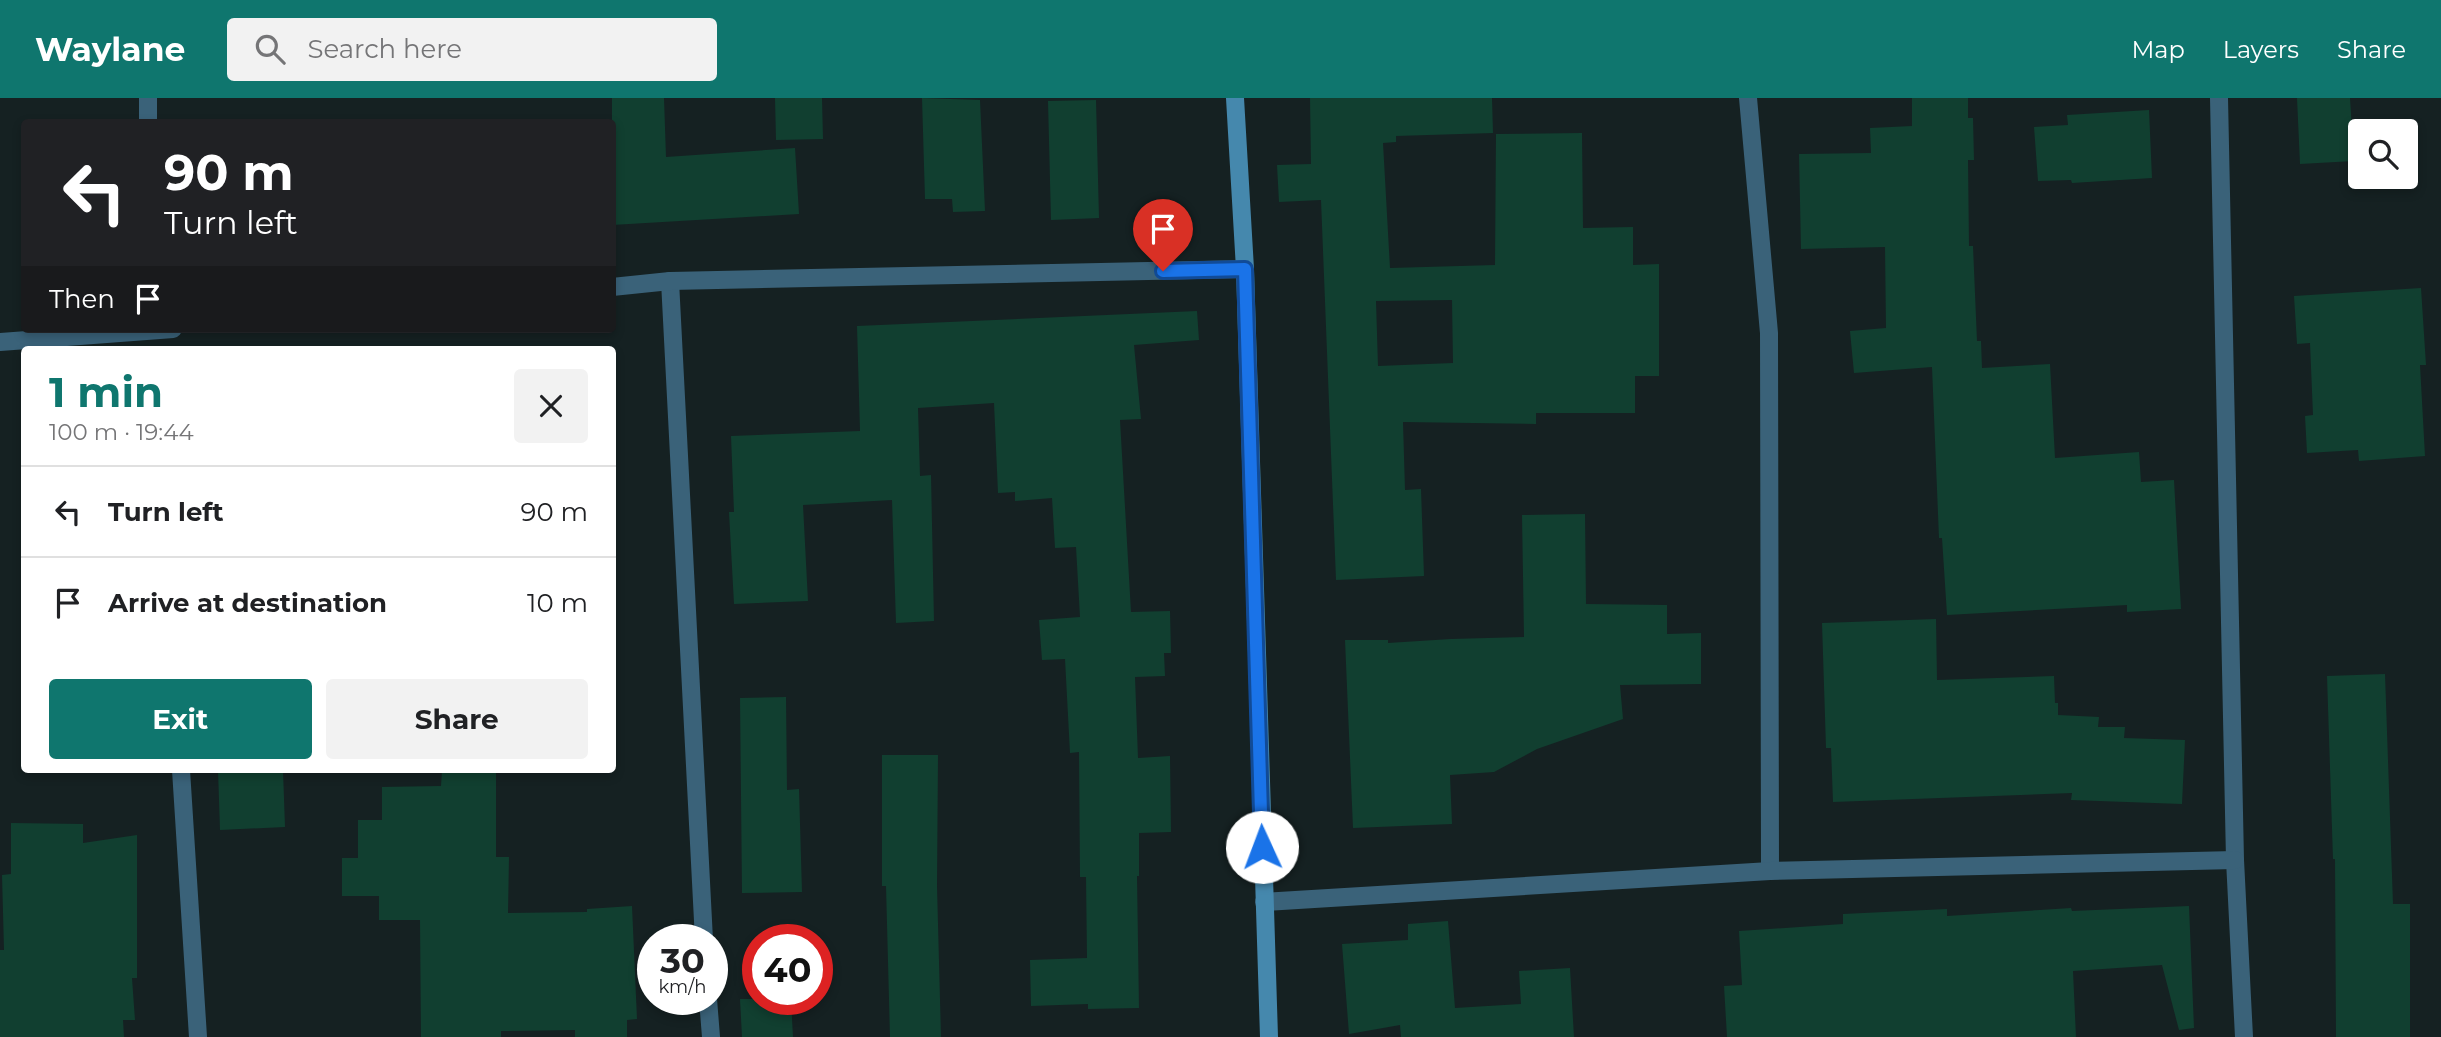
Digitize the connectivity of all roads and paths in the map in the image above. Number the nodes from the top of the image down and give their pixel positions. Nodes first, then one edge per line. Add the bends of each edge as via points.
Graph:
1 (148, 98) edge
2 (1235, 98) edge
3 (1748, 98) edge
4 (2219, 98) edge
5 (148, 119) edge
6 (1245, 269) junction
7 (670, 281) junction
8 (616, 286) edge
9 (112, 333) edge
10 (0, 342) edge
11 (181, 773) edge
12 (2235, 860) junction
13 (1770, 871) junction
14 (1264, 902) junction
15 (703, 924) edge
16 (709, 1015) edge
17 (198, 1037) edge
18 (711, 1037) edge
19 (1269, 1037) edge
20 (2244, 1037) edge

1 - 5 street
2 - 6 street
3 - 13 street via 1769,333
4 - 12 street
6 - 7 street
6 - 14 street
7 - 8 street
7 - 15 street
9 - 10 street
11 - 17 street
12 - 13 street
12 - 20 street
13 - 14 street
14 - 19 street
16 - 18 street

